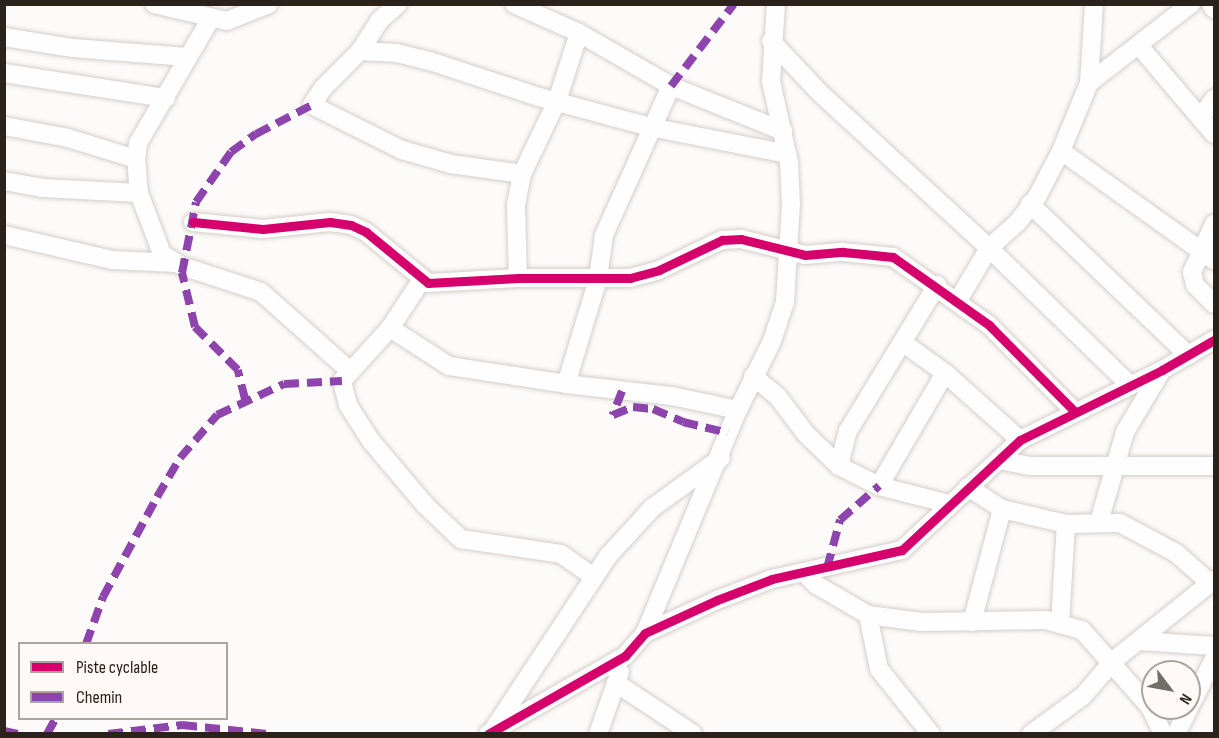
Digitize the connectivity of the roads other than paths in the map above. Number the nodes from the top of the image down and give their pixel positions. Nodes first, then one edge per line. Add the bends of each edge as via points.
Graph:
1 (268, 4) edge
2 (398, 4) edge
3 (514, 4) edge
4 (776, 4) edge
5 (1094, 4) edge
6 (1191, 4) edge
7 (1211, 4) edge
8 (159, 5) edge
9 (1215, 9) edge
10 (210, 20) junction
11 (579, 33) junction
12 (4, 37) edge
13 (771, 41) junction
14 (1140, 46) junction
15 (360, 51) junction
16 (187, 57) junction
17 (4, 73) edge
18 (1089, 83) junction
19 (671, 86) junction
20 (166, 98) junction
21 (1215, 99) edge
22 (557, 101) junction
23 (1202, 116) junction
24 (4, 126) edge
25 (650, 127) junction
26 (783, 131) junction
27 (1215, 134) edge
28 (1061, 151) junction
29 (788, 154) junction
30 (136, 159) junction
31 (522, 174) junction
32 (4, 181) edge
33 (139, 193) junction
34 (1030, 204) junction
35 (193, 222) dead end
36 (1215, 224) edge
37 (4, 235) edge
38 (989, 248) junction
39 (789, 250) junction
40 (1207, 255) edge
41 (176, 263) junction
42 (518, 278) junction
43 (598, 279) junction
44 (421, 281) junction
45 (937, 285) junction
46 (957, 302) junction
47 (1215, 304) edge
48 (390, 328) junction
49 (1215, 340) edge
50 (902, 342) junction
51 (1188, 356) junction
52 (1162, 370) junction
53 (350, 371) junction
54 (945, 374) junction
55 (753, 376) junction
56 (566, 384) junction
57 (1130, 385) junction
58 (738, 410) junction
59 (1075, 412) junction
60 (1020, 440) junction
61 (721, 458) junction
62 (999, 460) junction
63 (839, 466) junction
64 (1113, 466) junction
65 (1215, 466) edge
66 (879, 486) junction
67 (968, 488) junction
68 (949, 504) junction
69 (1002, 510) junction
70 (1099, 522) junction
71 (1066, 524) junction
72 (804, 572) junction
73 (593, 576) junction
74 (1212, 581) edge
75 (868, 615) junction
76 (972, 622) junction
77 (1060, 624) junction
78 (645, 633) junction
79 (1140, 641) junction
80 (1215, 646) edge
81 (625, 656) junction
82 (1215, 659) edge
83 (1113, 661) junction
84 (616, 683) junction
85 (1201, 685) edge
86 (1183, 720) edge
87 (491, 731) edge
88 (598, 734) edge
89 (693, 734) edge
90 (931, 734) edge
91 (1030, 734) edge
92 (1163, 734) edge
93 (1176, 734) edge

1 - 10 street via 227,21
2 - 15 street via 380,20
3 - 11 street
4 - 13 street
5 - 18 street
6 - 14 street
7 - 9 street
8 - 10 street
10 - 16 street
11 - 19 street
11 - 22 street
12 - 16 street via 83,49
13 - 26 street via 771,81
13 - 38 street via 821,94
14 - 18 street
14 - 23 street
15 - 22 street via 397,53 430,61
15 - 31 street via 312,105 402,150 451,164
16 - 20 street
17 - 20 street
18 - 28 street
19 - 25 street
19 - 26 street
20 - 30 street via 146,126
21 - 23 street
22 - 25 street
22 - 31 street
23 - 27 street
24 - 30 street via 68,138
25 - 29 street
25 - 43 street via 604,235
26 - 29 street
28 - 34 street
28 - 40 street
29 - 39 street
30 - 33 street
31 - 42 street via 516,205
32 - 33 street via 42,188
33 - 41 street via 162,254
34 - 38 street via 1018,222
34 - 51 street
35 - 44 street via 263,230 330,222 351,225 366,232
36 - 40 street
37 - 41 street via 112,260
38 - 46 street
38 - 57 street
39 - 43 street via 749,240 722,240 659,270 630,279
39 - 45 street via 805,255 843,252 893,257
39 - 55 street via 788,283 779,324
40 - 47 street via 1192,272 1195,285
41 - 53 street via 261,292
42 - 43 street
42 - 44 street
43 - 56 street
44 - 48 street
45 - 46 street
45 - 50 street
46 - 59 street via 989,325
48 - 53 street
48 - 56 street via 449,366
49 - 51 street
50 - 54 street
50 - 63 street via 848,431
51 - 52 street
52 - 57 street
52 - 64 street via 1125,432
53 - 73 street via 342,381 348,405 370,441 425,506 461,539 561,554
54 - 60 street
54 - 66 street
55 - 58 street
55 - 63 street via 778,397 806,434
56 - 58 street via 672,396
57 - 59 street
58 - 61 street
59 - 60 street
60 - 62 street
61 - 73 street via 652,508
61 - 78 street
62 - 64 street via 1030,466
62 - 67 street
63 - 66 street
64 - 65 street
64 - 70 street
66 - 68 street
67 - 68 street
67 - 69 street
68 - 72 street via 902,550
69 - 71 street
69 - 76 street
70 - 71 street
70 - 74 street via 1120,523 1176,553
71 - 77 street
72 - 75 street via 815,584
72 - 78 street via 772,579
73 - 87 street
74 - 79 street
75 - 76 street via 922,622
75 - 90 street via 879,669
76 - 77 street via 1046,620
77 - 83 street via 1082,630
78 - 81 street
79 - 80 street
79 - 83 street
81 - 84 street
81 - 87 street
82 - 85 street
83 - 91 street via 1083,696
83 - 92 street via 1150,706
84 - 88 street
84 - 89 street
86 - 93 street

